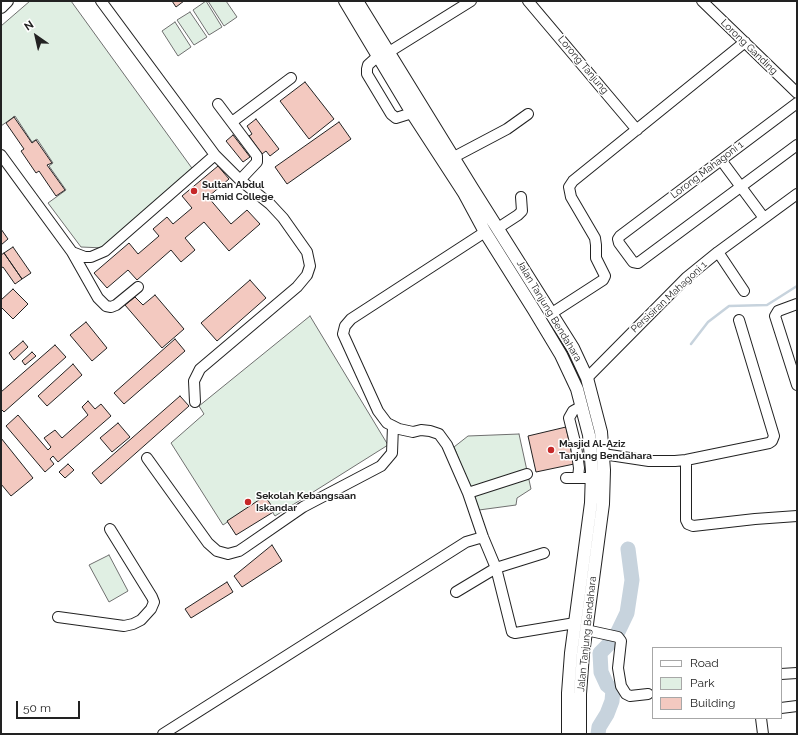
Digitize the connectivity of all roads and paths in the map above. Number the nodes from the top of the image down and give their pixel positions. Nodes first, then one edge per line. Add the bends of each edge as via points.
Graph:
1 (7, 1) edge
2 (345, 1) edge
3 (358, 1) edge
4 (471, 1) edge
5 (528, 1) edge
6 (702, 1) edge
7 (104, 2) edge
8 (1, 6) edge
9 (744, 42) junction
10 (390, 52) junction
11 (378, 56) junction
12 (291, 78) dead end
13 (797, 93) edge
14 (797, 103) edge
15 (218, 104) dead end
16 (412, 113) junction
17 (528, 114) dead end
18 (232, 122) junction
19 (637, 130) junction
20 (797, 146) edge
21 (1, 155) edge
22 (215, 155) junction
23 (454, 158) junction
24 (721, 160) junction
25 (240, 180) junction
26 (741, 187) junction
27 (797, 194) edge
28 (521, 197) dead end
29 (764, 218) junction
30 (498, 228) junction
31 (485, 232) junction
32 (72, 252) junction
33 (718, 252) junction
34 (138, 287) dead end
35 (744, 291) dead end
36 (797, 304) edge
37 (552, 313) junction
38 (739, 320) dead end
39 (586, 378) junction
40 (797, 385) edge
41 (195, 402) dead end
42 (582, 406) junction
43 (393, 426) junction
44 (604, 454) junction
45 (147, 458) dead end
46 (686, 460) junction
47 (527, 474) dead end
48 (566, 478) dead end
49 (578, 478) junction
50 (592, 478) junction
51 (468, 493) junction
52 (797, 516) edge
53 (110, 529) dead end
54 (483, 537) junction
55 (544, 552) dead end
56 (496, 568) junction
57 (456, 592) dead end
58 (58, 617) dead end
59 (575, 623) junction
60 (586, 630) junction
61 (797, 673) edge
62 (782, 674) edge
63 (648, 694) dead end
64 (797, 706) edge
65 (782, 708) edge
66 (761, 719) edge
67 (163, 734) edge
68 (568, 734) edge
69 (580, 734) edge
70 (763, 734) edge

1 - 8 main road
2 - 11 main road, Jalan Tanjung Bendahara
3 - 10 main road, Jalan Tanjung Bendahara
4 - 10 street
5 - 19 street, Lorong Tanjung
6 - 9 street, Lorong Ganding
7 - 22 street
9 - 13 street, Lorong Ganding
9 - 19 street
10 - 23 main road, Jalan Tanjung Bendahara
11 - 16 main road, Jalan Tanjung Bendahara
11 - 16 street via 368,65 367,74 391,114 396,118
12 - 18 street
14 - 24 street, Lorong Mahagoni 1
15 - 18 street
16 - 31 main road, Jalan Tanjung Bendahara via 464,193
17 - 23 street via 507,129
18 - 25 street via 258,156 257,162
19 - 37 street via 573,181 569,187 573,201 595,238 596,258 605,276 603,280
20 - 26 street
21 - 32 street
22 - 25 street
22 - 32 street via 105,251 91,258
23 - 30 main road, Jalan Tanjung Bendahara
24 - 26 street
24 - 26 street, Lorong Mahagoni 1 via 620,236 619,243 633,262 638,262
25 - 41 street via 283,218 307,252 309,270 297,287 200,369 194,381
26 - 29 street
27 - 29 street, Persisiran Mahagoni 1
28 - 30 street via 522,211
29 - 33 street, Persisiran Mahagoni 1
30 - 37 main road, Jalan Tanjung Bendahara
31 - 42 main road, Jalan Tanjung Bendahara via 561,355
31 - 43 street via 351,319 345,326 343,334 378,411 387,423
32 - 34 street via 98,298 106,306 116,305
33 - 35 street
33 - 39 street, Persisiran Mahagoni 1 via 673,290
36 - 40 street via 775,314
37 - 39 main road, Jalan Tanjung Bendahara via 573,348
38 - 46 street via 774,439 769,443
39 - 44 main road, Jalan Tanjung Bendahara via 601,432
42 - 49 street via 574,410 569,418 576,446
42 - 50 main road, Jalan Tanjung Bendahara via 589,435
43 - 45 street via 392,453 381,466 303,507 239,551 228,554 217,551 208,543
43 - 51 street via 413,432 422,430 439,434
44 - 46 street via 649,461
44 - 60 main road, Jalan Tanjung Bendahara via 603,504
46 - 52 street via 688,524 693,526 755,518
47 - 51 street
48 - 49 street
49 - 50 street
50 - 59 main road, Jalan Tanjung Bendahara
51 - 54 street
53 - 58 street via 152,597 154,602 151,609 141,620 124,626
54 - 56 street
54 - 67 street via 466,542
55 - 56 street
56 - 57 street
56 - 59 street via 512,632
59 - 68 main road, Jalan Tanjung Bendahara via 568,693
60 - 63 street via 616,636 621,641 618,668 621,686 630,696
60 - 69 main road, Jalan Tanjung Bendahara via 580,694
61 - 62 street
64 - 65 street
66 - 70 street

